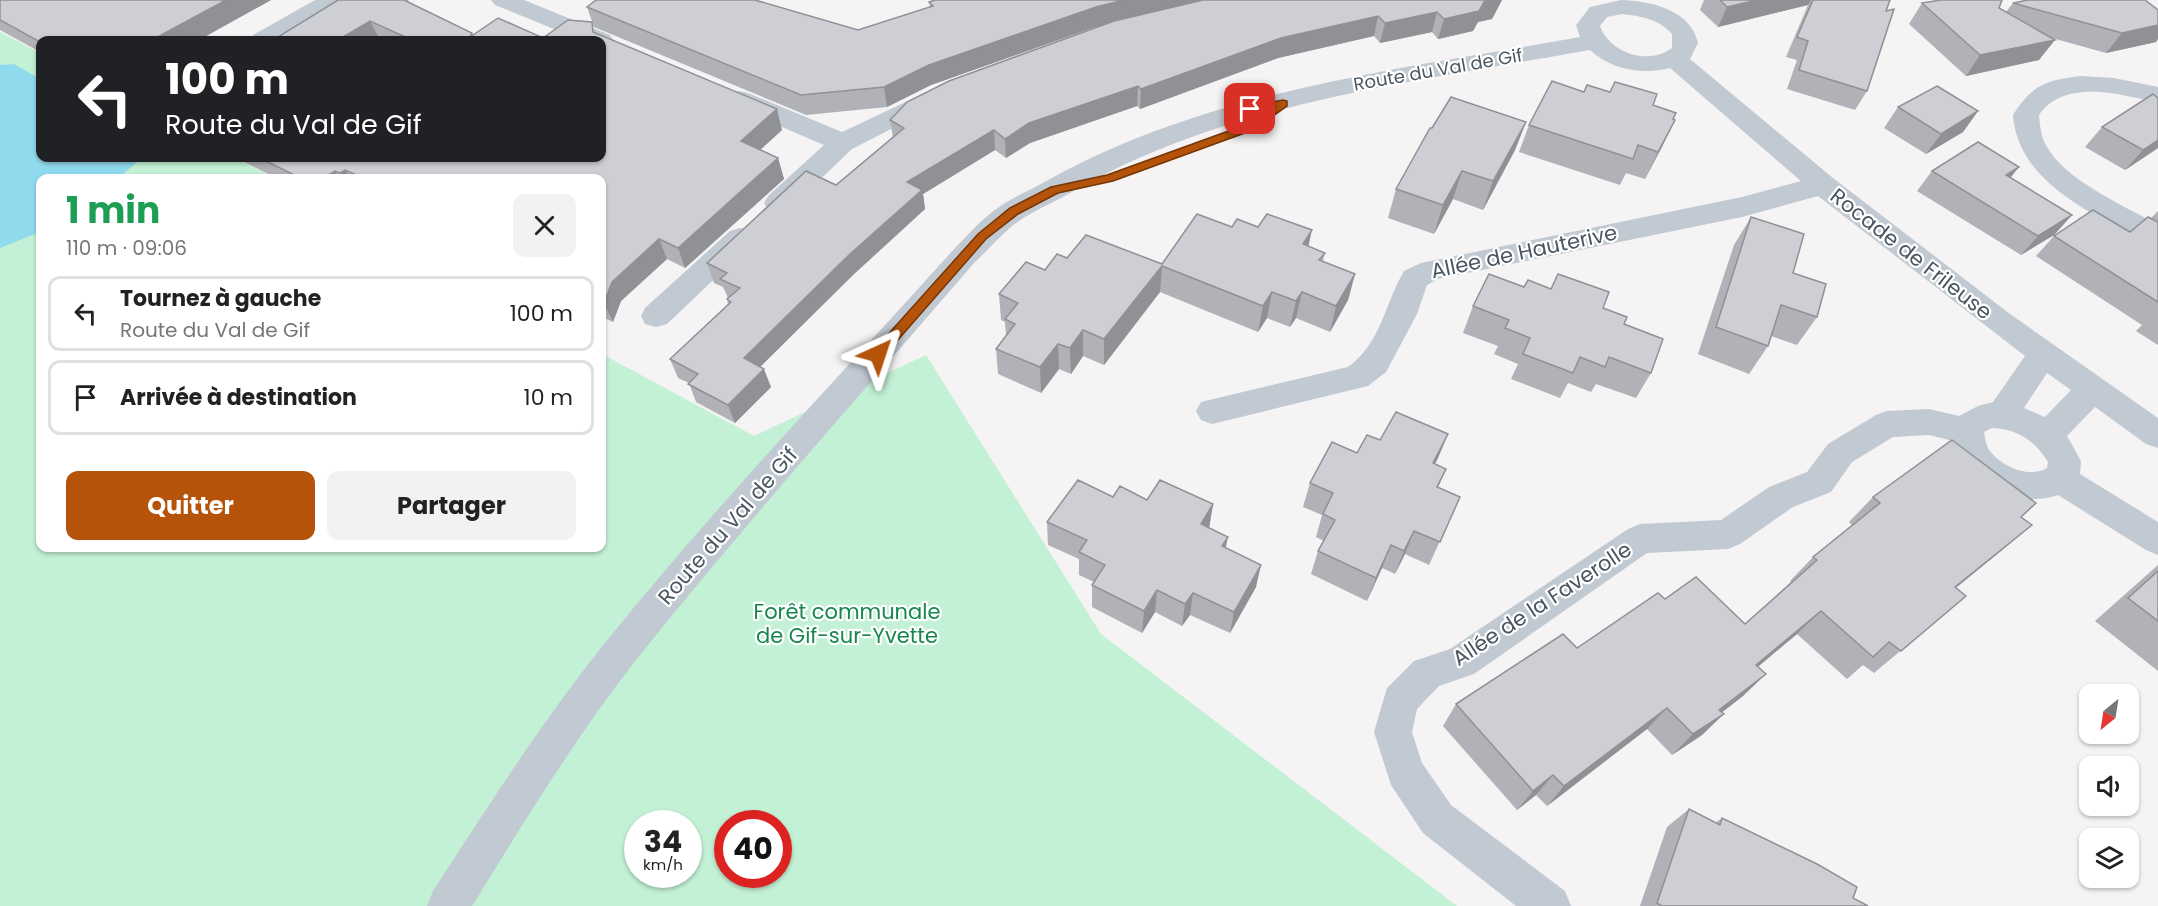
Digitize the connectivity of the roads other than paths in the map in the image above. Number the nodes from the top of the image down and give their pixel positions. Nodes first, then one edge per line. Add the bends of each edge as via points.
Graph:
1 (333, 0) edge
2 (503, 0) edge
3 (567, 0) edge
4 (1621, 3) edge
5 (544, 16) junction
6 (269, 36) edge
7 (590, 36) edge
8 (1594, 42) junction
9 (606, 43) edge
10 (1675, 58) junction
11 (606, 60) edge
12 (716, 89) edge
13 (952, 89) edge
14 (2158, 95) edge
15 (843, 143) junction
16 (1823, 185) junction
17 (2158, 238) edge
18 (656, 316) dead end
19 (2043, 354) junction
20 (2094, 390) junction
21 (1212, 411) dead end
22 (2002, 415) junction
23 (1967, 431) junction
24 (2158, 435) edge
25 (2048, 436) junction
26 (2060, 479) junction
27 (2158, 540) edge
28 (448, 906) edge
29 (1550, 906) edge

1 - 6 street
2 - 5 street
3 - 5 street
4 - 8 street via 1592,18 1588,25
4 - 10 street via 1656,13 1680,30 1686,46
5 - 7 street
8 - 10 street via 1632,62 1648,64
8 - 28 street, Route du Val de Gif via 1328,90 1283,104 1249,127 1187,152 1109,178 1055,189 1025,204 982,237 622,650 535,768
9 - 11 street via 620,49
10 - 16 street, Rocade de Frileuse
12 - 15 street
13 - 15 street
14 - 17 street via 2111,85 2064,86 2040,96 2026,115 2028,136 2037,156 2064,181
15 - 18 street
16 - 19 street, Rocade de Frileuse
16 - 21 street, Allée de Hauterive via 1742,207 1431,270 1414,279 1402,314 1375,364 1357,377
19 - 20 street, Rocade de Frileuse
19 - 22 street
20 - 24 street, Rocade de Frileuse
20 - 25 street via 2072,407
22 - 23 street via 1979,418
22 - 25 street
23 - 26 street via 1971,452 1980,464 2007,481 2038,488 2051,486
23 - 29 street, Allée de la Faverolle via 1929,422 1887,424 1840,453 1820,482 1781,497 1728,534 1640,539 1461,662 1427,673 1400,700 1393,732 1405,772 1437,819
25 - 26 street via 2064,459 2065,470
26 - 27 street

